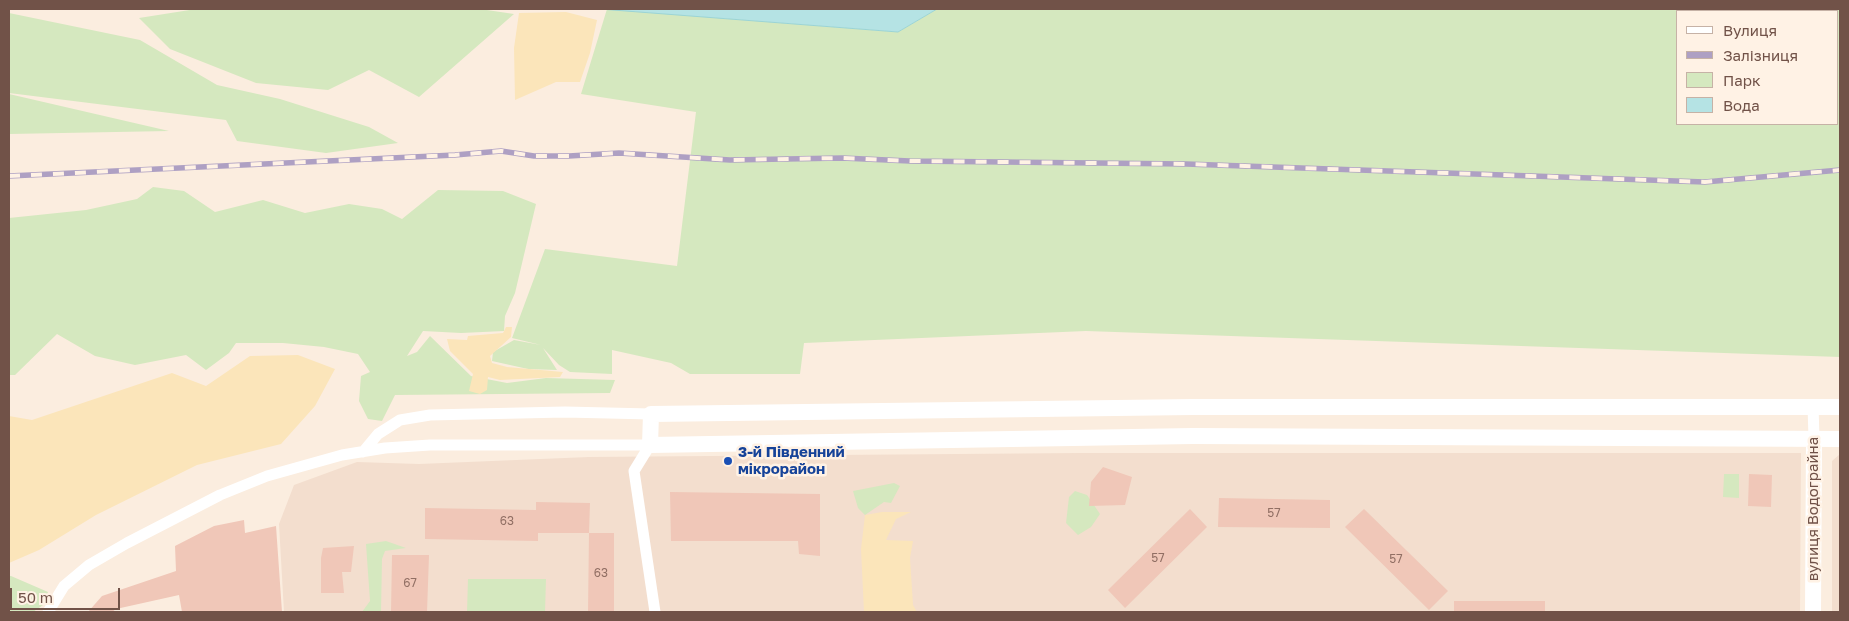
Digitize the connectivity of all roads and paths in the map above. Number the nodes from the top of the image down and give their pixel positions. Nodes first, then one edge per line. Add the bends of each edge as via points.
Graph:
1 (1813, 406) junction
2 (1840, 406) edge
3 (651, 414) junction
4 (1814, 438) junction
5 (1840, 439) edge
6 (650, 444) junction
7 (363, 452) junction
8 (48, 612) edge
9 (655, 612) edge
10 (1813, 612) edge

1 - 2 street
1 - 3 street via 1193,407
1 - 4 street, вулиця Водограйна
3 - 6 street
3 - 7 street via 430,415 400,420 378,434
4 - 5 street
4 - 6 street via 1193,436
4 - 10 street, вулиця Водограйна
6 - 7 street via 430,445
6 - 9 street via 634,471
7 - 8 street via 267,476 220,495 89,565 64,586

